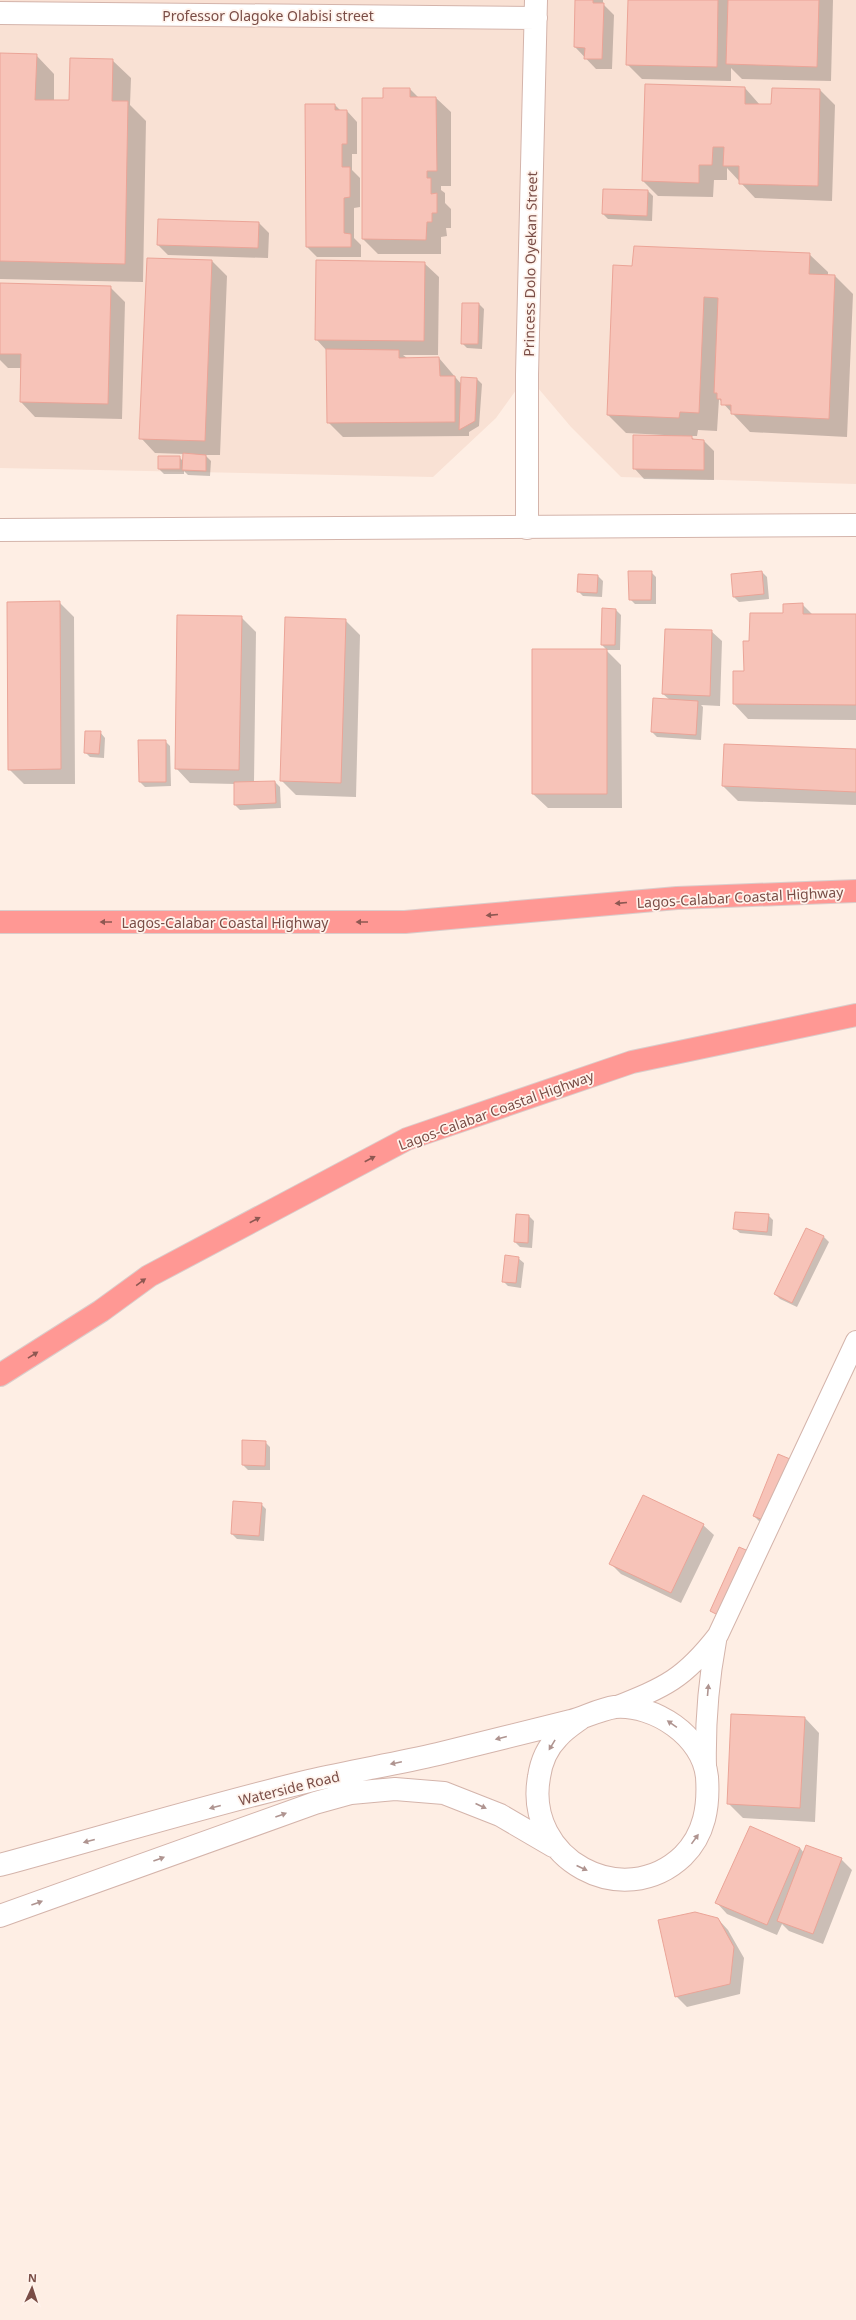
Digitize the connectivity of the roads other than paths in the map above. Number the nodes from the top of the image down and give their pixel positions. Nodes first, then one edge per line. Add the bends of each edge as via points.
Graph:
1 (536, 9) edge
2 (0, 13) edge
3 (856, 525) edge
4 (527, 528) junction
5 (0, 530) edge
6 (856, 891) edge
7 (0, 922) edge
8 (856, 1015) edge
9 (856, 1341) edge
10 (0, 1376) edge
11 (718, 1635) junction
12 (615, 1707) junction
13 (580, 1718) junction
14 (706, 1771) junction
15 (555, 1848) junction
16 (0, 1865) edge
17 (0, 1916) edge

1 - 2 street, Professor Olagoke Olabisi street
1 - 4 street, Princess Dolo Oyekan Street via 527,375
3 - 4 street
4 - 5 street
6 -> 7 highway, Lagos-Calabar Coastal Highway via 677,898 405,922
10 -> 8 highway, Lagos-Calabar Coastal Highway via 101,1311 149,1276 407,1139 632,1062
9 - 11 lane
11 - 12 lane via 698,1661 676,1680
14 -> 11 lane via 705,1724 709,1680
12 - 13 street, Waterside Road
14 -> 12 street via 694,1744 672,1723 645,1710
13 -> 15 street via 557,1738 541,1763 536,1793 541,1822
13 -> 16 street, Waterside Road via 434,1755 309,1781
15 -> 14 street via 578,1867 606,1878 637,1878 658,1872 683,1856 701,1831 709,1802
17 -> 15 street, Waterside Road via 316,1803 351,1793 395,1790 444,1793 500,1815

